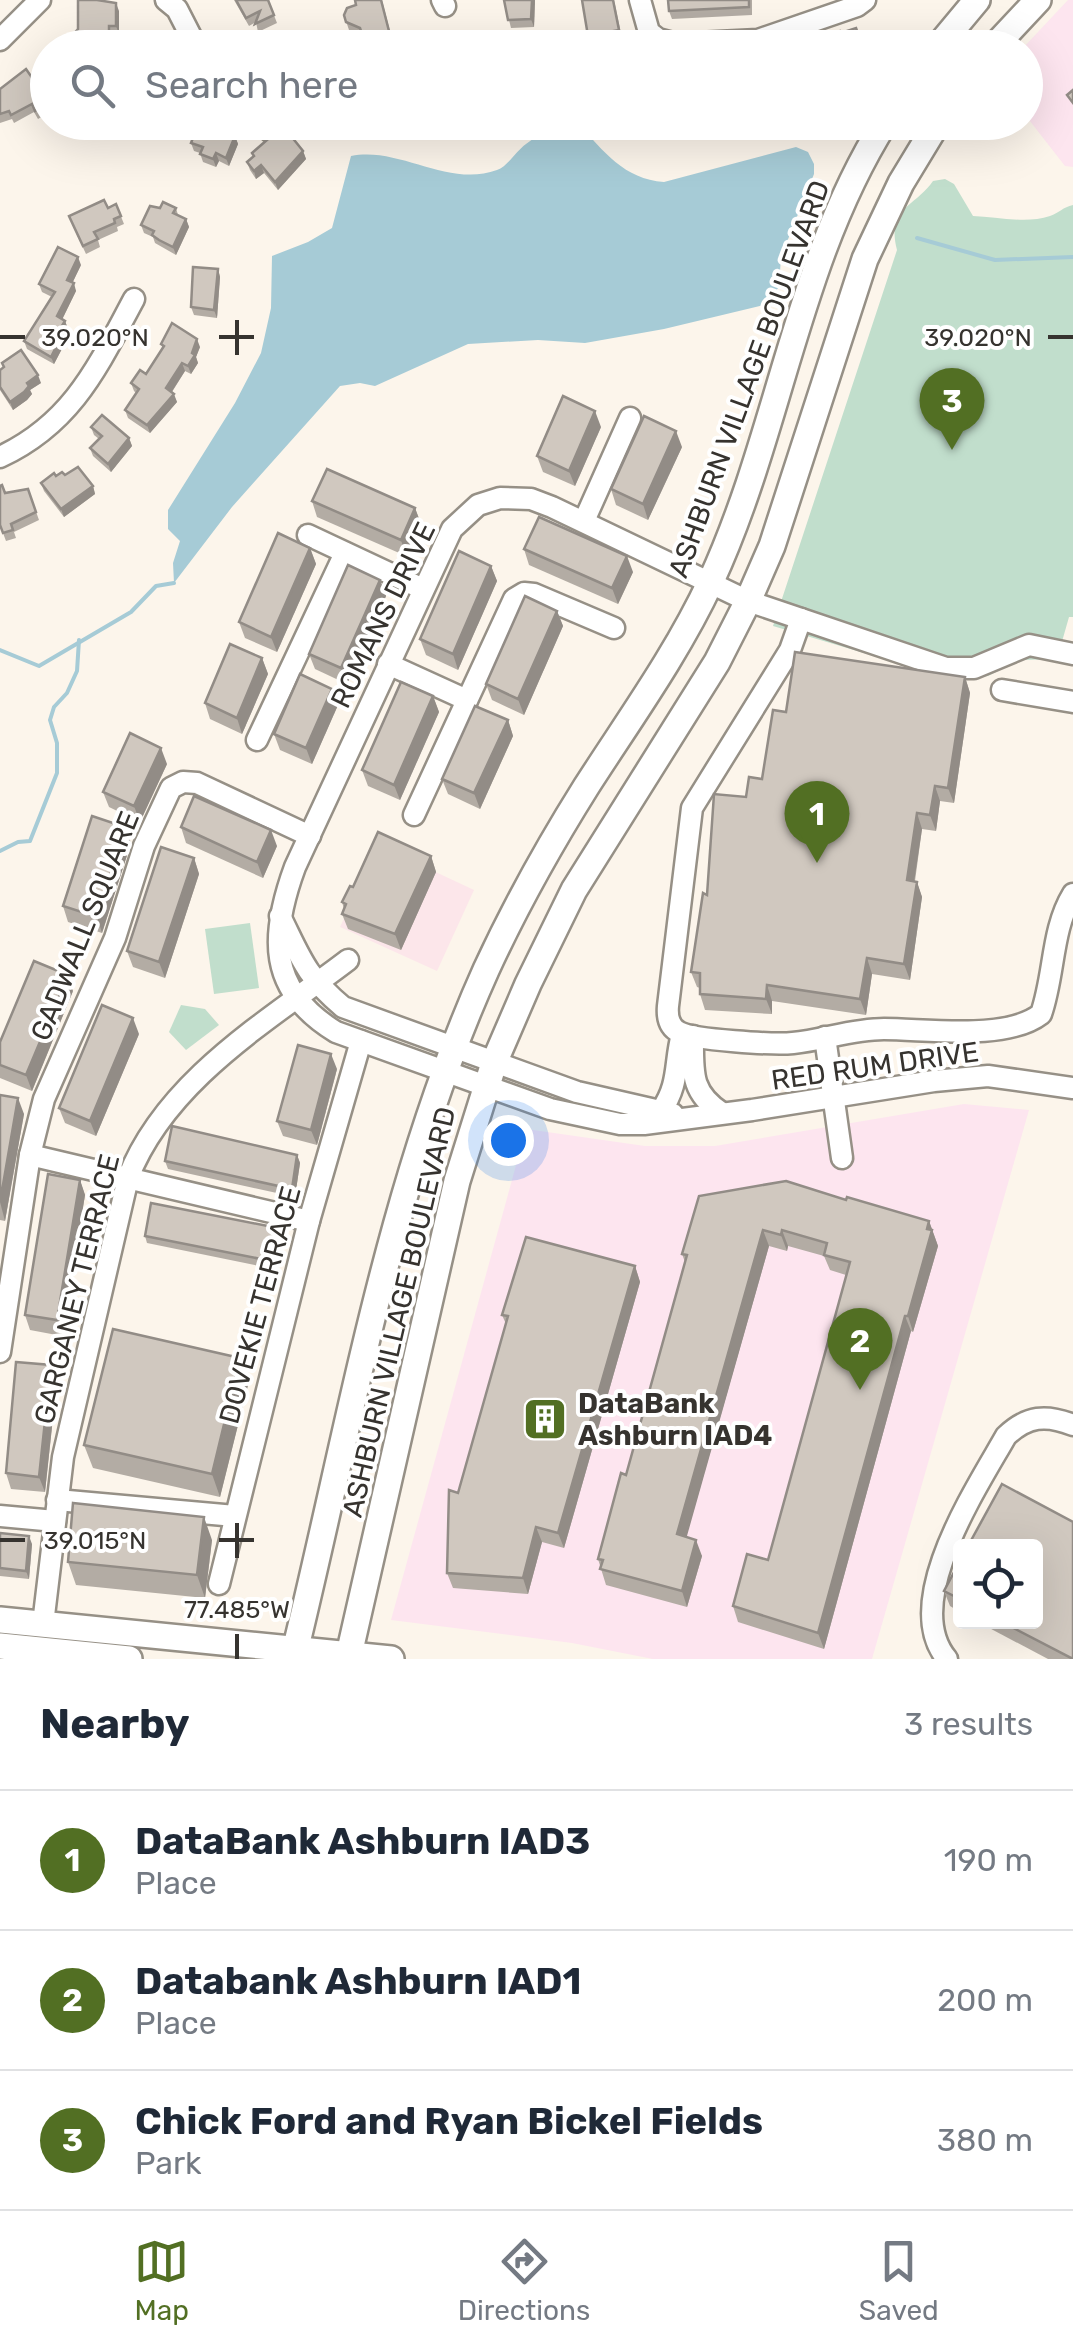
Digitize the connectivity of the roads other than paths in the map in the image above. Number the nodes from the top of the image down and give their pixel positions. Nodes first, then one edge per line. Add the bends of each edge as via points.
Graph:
1 (40, 0) edge
2 (166, 0) edge
3 (640, 0) edge
4 (864, 0) edge
5 (977, 0) edge
6 (1038, 0) edge
7 (188, 30) edge
8 (648, 30) edge
9 (787, 30) edge
10 (952, 30) edge
11 (1010, 30) edge
12 (0, 40) edge
13 (875, 140) edge
14 (927, 140) edge
15 (134, 299) dead end
16 (630, 418) dead end
17 (0, 457) edge
18 (584, 521) junction
19 (308, 535) dead end
20 (346, 554) junction
21 (710, 583) junction
22 (423, 589) junction
23 (748, 601) junction
24 (801, 619) junction
25 (614, 628) dead end
26 (1073, 654) edge
27 (388, 664) junction
28 (1002, 690) dead end
29 (467, 700) junction
30 (1073, 702) edge
31 (258, 740) dead end
32 (414, 816) dead end
33 (310, 836) junction
34 (1073, 894) edge
35 (280, 916) junction
36 (348, 960) dead end
37 (316, 984) junction
38 (296, 998) junction
39 (688, 1035) junction
40 (825, 1037) junction
41 (361, 1041) junction
42 (451, 1060) junction
43 (490, 1074) junction
44 (1073, 1088) edge
45 (832, 1096) junction
46 (661, 1111) junction
47 (722, 1113) junction
48 (685, 1116) junction
49 (30, 1155) junction
50 (842, 1158) dead end
51 (128, 1178) junction
52 (309, 1221) junction
53 (0, 1352) edge
54 (1073, 1426) edge
55 (56, 1511) junction
56 (0, 1516) edge
57 (235, 1516) junction
58 (219, 1584) dead end
59 (0, 1620) edge
60 (43, 1624) junction
61 (0, 1646) edge
62 (295, 1654) edge
63 (348, 1656) edge
64 (129, 1659) edge
65 (391, 1659) edge
66 (947, 1659) edge

1 - 12 street
2 - 7 street
3 - 8 street
4 - 9 street
5 - 10 main road
6 - 11 main road
13 - 21 main road, ASHBURN VILLAGE BOULEVARD via 825,243
14 - 23 main road, ASHBURN VILLAGE BOULEVARD via 866,259
15 - 17 street via 78,397 40,434
16 - 18 street
18 - 21 street, ROMANS DRIVE
18 - 22 street, ROMANS DRIVE via 517,497 478,505 452,529
19 - 20 street
20 - 22 street
20 - 31 street
21 - 23 street, ROMANS DRIVE
21 - 42 main road, ASHBURN VILLAGE BOULEVARD via 541,862
22 - 27 street, ROMANS DRIVE
23 - 24 street, ROMANS DRIVE
23 - 43 main road, ASHBURN VILLAGE BOULEVARD via 574,890
24 - 26 street, ROMANS DRIVE via 946,668 974,668 1029,644
24 - 39 street via 790,650 692,808 667,1017
25 - 29 street via 524,592 514,598
27 - 29 street
27 - 33 street, ROMANS DRIVE
28 - 30 street
29 - 32 street
33 - 35 street, ROMANS DRIVE
33 - 49 street, GADWALL SQUARE via 197,783 171,788 44,1099
34 - 40 street via 1061,913 1048,994 1029,1022
35 - 37 street
35 - 38 street, ROMANS DRIVE via 281,969
36 - 37 street, GARGANEY TERRACE
37 - 38 street, GARGANEY TERRACE
37 - 42 street via 344,1007
38 - 41 street via 320,1022
38 - 51 street, GARGANEY TERRACE via 170,1107
39 - 40 street via 790,1043
39 - 46 street via 678,1051 677,1082
39 - 47 street via 694,1081 704,1101
40 - 45 street
41 - 42 street
41 - 52 street, DOVEKIE TERRACE
42 - 43 street, RED RUM DRIVE
42 - 62 main road, ASHBURN VILLAGE BOULEVARD via 385,1269
43 - 46 street, RED RUM DRIVE
43 - 48 street, RED RUM DRIVE via 550,1109 620,1124
43 - 63 main road, ASHBURN VILLAGE BOULEVARD via 457,1181
44 - 45 street, RED RUM DRIVE via 988,1076
45 - 47 street, RED RUM DRIVE
45 - 50 street
46 - 48 street, RED RUM DRIVE
47 - 48 street, RED RUM DRIVE
49 - 51 street
49 - 53 street, GADWALL SQUARE
51 - 52 street
51 - 55 street, GARGANEY TERRACE
52 - 57 street, DOVEKIE TERRACE
54 - 66 street via 1037,1417 1018,1424 951,1535 932,1608 934,1639
55 - 56 street
55 - 57 street
55 - 60 street, GARGANEY TERRACE
57 - 58 street, DOVEKIE TERRACE
59 - 60 main road
60 - 62 main road
61 - 64 main road
62 - 63 main road
63 - 65 main road

